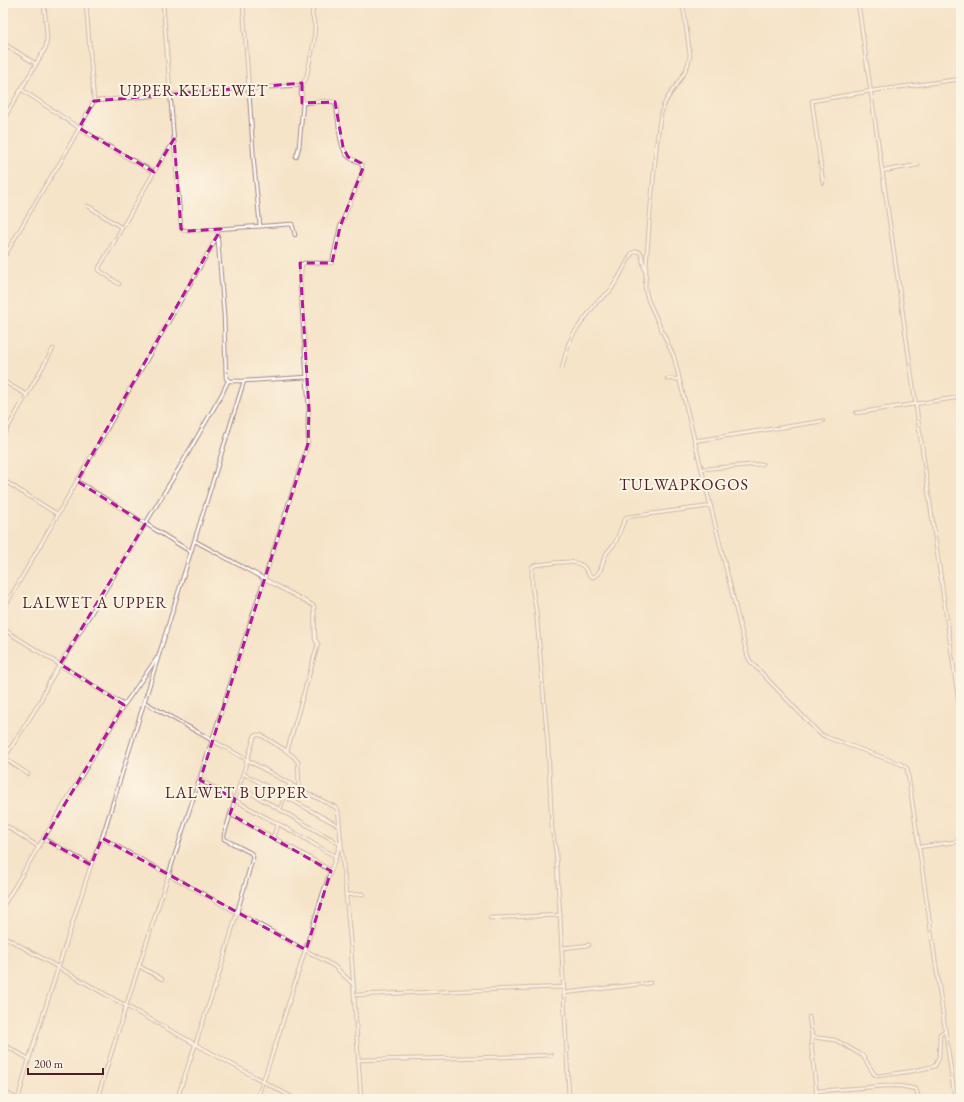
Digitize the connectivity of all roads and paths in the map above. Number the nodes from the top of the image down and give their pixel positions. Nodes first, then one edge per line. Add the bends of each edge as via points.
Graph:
1 (44, 3) edge
2 (86, 3) edge
3 (164, 3) edge
4 (243, 3) edge
5 (314, 3) edge
6 (681, 3) edge
7 (858, 3) edge
8 (3, 43) edge
9 (36, 64) junction
10 (961, 79) edge
11 (302, 83) junction
12 (249, 88) junction
13 (21, 89) junction
14 (871, 91) junction
15 (171, 94) junction
16 (94, 101) junction
17 (303, 103) junction
18 (3, 120) edge
19 (79, 128) junction
20 (174, 141) junction
21 (296, 157) dead end
22 (918, 165) dead end
23 (882, 170) junction
24 (154, 172) junction
25 (823, 184) dead end
26 (88, 206) dead end
27 (260, 226) junction
28 (122, 228) junction
29 (217, 229) junction
30 (295, 235) dead end
31 (217, 237) junction
32 (3, 259) edge
33 (646, 274) junction
34 (119, 284) dead end
35 (53, 350) dead end
36 (562, 368) dead end
37 (307, 377) junction
38 (667, 379) dead end
39 (680, 379) junction
40 (3, 381) edge
41 (228, 381) junction
42 (244, 382) junction
43 (26, 395) junction
44 (961, 397) edge
45 (915, 404) junction
46 (856, 413) dead end
47 (823, 421) dead end
48 (3, 436) edge
49 (694, 441) junction
50 (762, 464) dead end
51 (702, 469) junction
52 (3, 480) edge
53 (77, 481) junction
54 (711, 506) junction
55 (57, 514) junction
56 (144, 524) junction
57 (195, 541) junction
58 (191, 552) junction
59 (264, 579) junction
60 (3, 610) edge
61 (3, 629) edge
62 (157, 658) junction
63 (60, 664) junction
64 (144, 702) junction
65 (124, 705) junction
66 (961, 718) edge
67 (212, 739) junction
68 (287, 751) junction
69 (4, 759) edge
70 (248, 759) junction
71 (28, 774) dead end
72 (244, 774) junction
73 (200, 780) junction
74 (290, 783) junction
75 (240, 787) junction
76 (298, 789) junction
77 (284, 796) junction
78 (235, 800) junction
79 (280, 809) junction
80 (230, 814) junction
81 (3, 824) edge
82 (278, 824) junction
83 (340, 826) junction
84 (273, 837) junction
85 (102, 838) junction
86 (44, 839) junction
87 (961, 841) edge
88 (341, 843) junction
89 (39, 847) junction
90 (919, 847) junction
91 (336, 856) junction
92 (91, 865) junction
93 (331, 872) junction
94 (169, 875) junction
95 (363, 894) dead end
96 (346, 895) junction
97 (3, 906) edge
98 (237, 913) junction
99 (560, 915) junction
100 (490, 918) dead end
101 (3, 936) edge
102 (589, 945) dead end
103 (562, 948) junction
104 (306, 950) junction
105 (139, 966) junction
106 (58, 967) junction
107 (162, 979) dead end
108 (650, 983) dead end
109 (353, 984) junction
110 (564, 987) junction
111 (564, 993) junction
112 (354, 995) junction
113 (126, 1006) junction
114 (809, 1017) dead end
115 (945, 1031) junction
116 (812, 1037) junction
117 (196, 1044) junction
118 (8, 1046) dead end
119 (551, 1055) dead end
120 (29, 1059) junction
121 (359, 1060) junction
122 (263, 1081) junction
123 (3, 1091) edge
124 (818, 1091) junction
125 (17, 1099) edge
126 (97, 1099) edge
127 (177, 1099) edge
128 (257, 1099) edge
129 (295, 1099) edge
130 (362, 1099) edge
131 (569, 1099) edge
132 (818, 1099) edge
133 (919, 1099) edge
134 (955, 1099) edge

1 - 9 street via 47,44
2 - 16 street
3 - 15 street
4 - 12 street
5 - 11 street via 314,42 306,79
6 - 33 street via 690,61 661,113
7 - 14 street
8 - 9 street
9 - 13 street
10 - 14 street
11 - 12 street
11 - 17 street
12 - 15 street
12 - 27 street
13 - 18 street
13 - 19 street
14 - 23 street
14 - 25 street via 812,101
15 - 16 street
15 - 20 street
16 - 19 street
17 - 21 street
17 - 37 street via 335,102 343,147 348,157 361,163 363,168 362,176 340,226 332,263 304,263 300,266
19 - 24 street
19 - 32 street
20 - 24 street
20 - 29 street via 181,229
22 - 23 street
23 - 45 street
24 - 28 street
26 - 28 street
27 - 29 street
27 - 30 street via 292,224
28 - 34 street via 99,268
29 - 31 street
31 - 41 street
31 - 53 street
33 - 36 street via 641,253 632,253 610,290 597,302 574,333
33 - 39 street via 646,295 669,345
35 - 43 street
37 - 42 street
37 - 59 street via 308,444
38 - 39 street
39 - 49 street
40 - 43 street
41 - 42 street
41 - 56 street via 181,465
42 - 57 street
43 - 48 street
44 - 45 street
45 - 46 street
45 - 66 street
47 - 49 street
49 - 51 street
50 - 51 street
51 - 54 street
52 - 55 street
53 - 55 street
53 - 56 street
54 - 90 street via 748,658 819,733 907,768
54 - 99 street via 627,517 615,544 605,555 602,570 593,577 583,566 573,562 535,564 532,567
55 - 60 street
56 - 58 street
56 - 63 street
57 - 58 street
57 - 59 street
58 - 62 street
59 - 67 street
59 - 68 street via 312,604 314,609 315,639 318,644
61 - 63 street
62 - 64 street
62 - 65 street
63 - 65 street
63 - 69 street via 40,702
64 - 67 street
64 - 85 street
65 - 86 street
67 - 70 street
67 - 73 street
68 - 70 street via 256,734
68 - 76 street via 298,762
69 - 71 street
70 - 72 street
70 - 74 street
72 - 75 street
72 - 77 street
73 - 78 street
73 - 94 street
74 - 76 street
74 - 77 street
75 - 78 street
75 - 79 street
76 - 83 street via 335,807 339,812
77 - 79 street
77 - 83 street
78 - 80 street
78 - 82 street
79 - 88 street
80 - 84 street
80 - 98 street via 224,839 251,853 253,857
81 - 89 street
82 - 84 street
82 - 91 street
83 - 88 street
84 - 93 street
85 - 92 street
85 - 94 street
86 - 89 street
86 - 92 street
87 - 90 street
88 - 91 street
88 - 96 street
89 - 97 street
90 - 115 street
91 - 93 street
92 - 106 street
93 - 104 street
94 - 98 street
94 - 105 street
95 - 96 street
96 - 109 street
98 - 104 street
98 - 117 street
99 - 100 street
99 - 103 street
101 - 106 street
102 - 103 street
103 - 110 street
104 - 109 street via 334,966
104 - 122 street
105 - 107 street
105 - 113 street
106 - 113 street
106 - 120 street
108 - 111 street
109 - 112 street
110 - 111 street
110 - 112 street
111 - 131 street
112 - 121 street
113 - 117 street
113 - 126 street
114 - 116 street
115 - 116 street via 940,1034 939,1057 935,1066 878,1076 863,1056 843,1044 835,1040
115 - 134 street
116 - 124 street
117 - 122 street
117 - 127 street
118 - 120 street
119 - 121 street
120 - 125 street
121 - 130 street
122 - 128 street
122 - 129 street
123 - 125 street
124 - 132 street
124 - 133 street via 900,1086 916,1088

